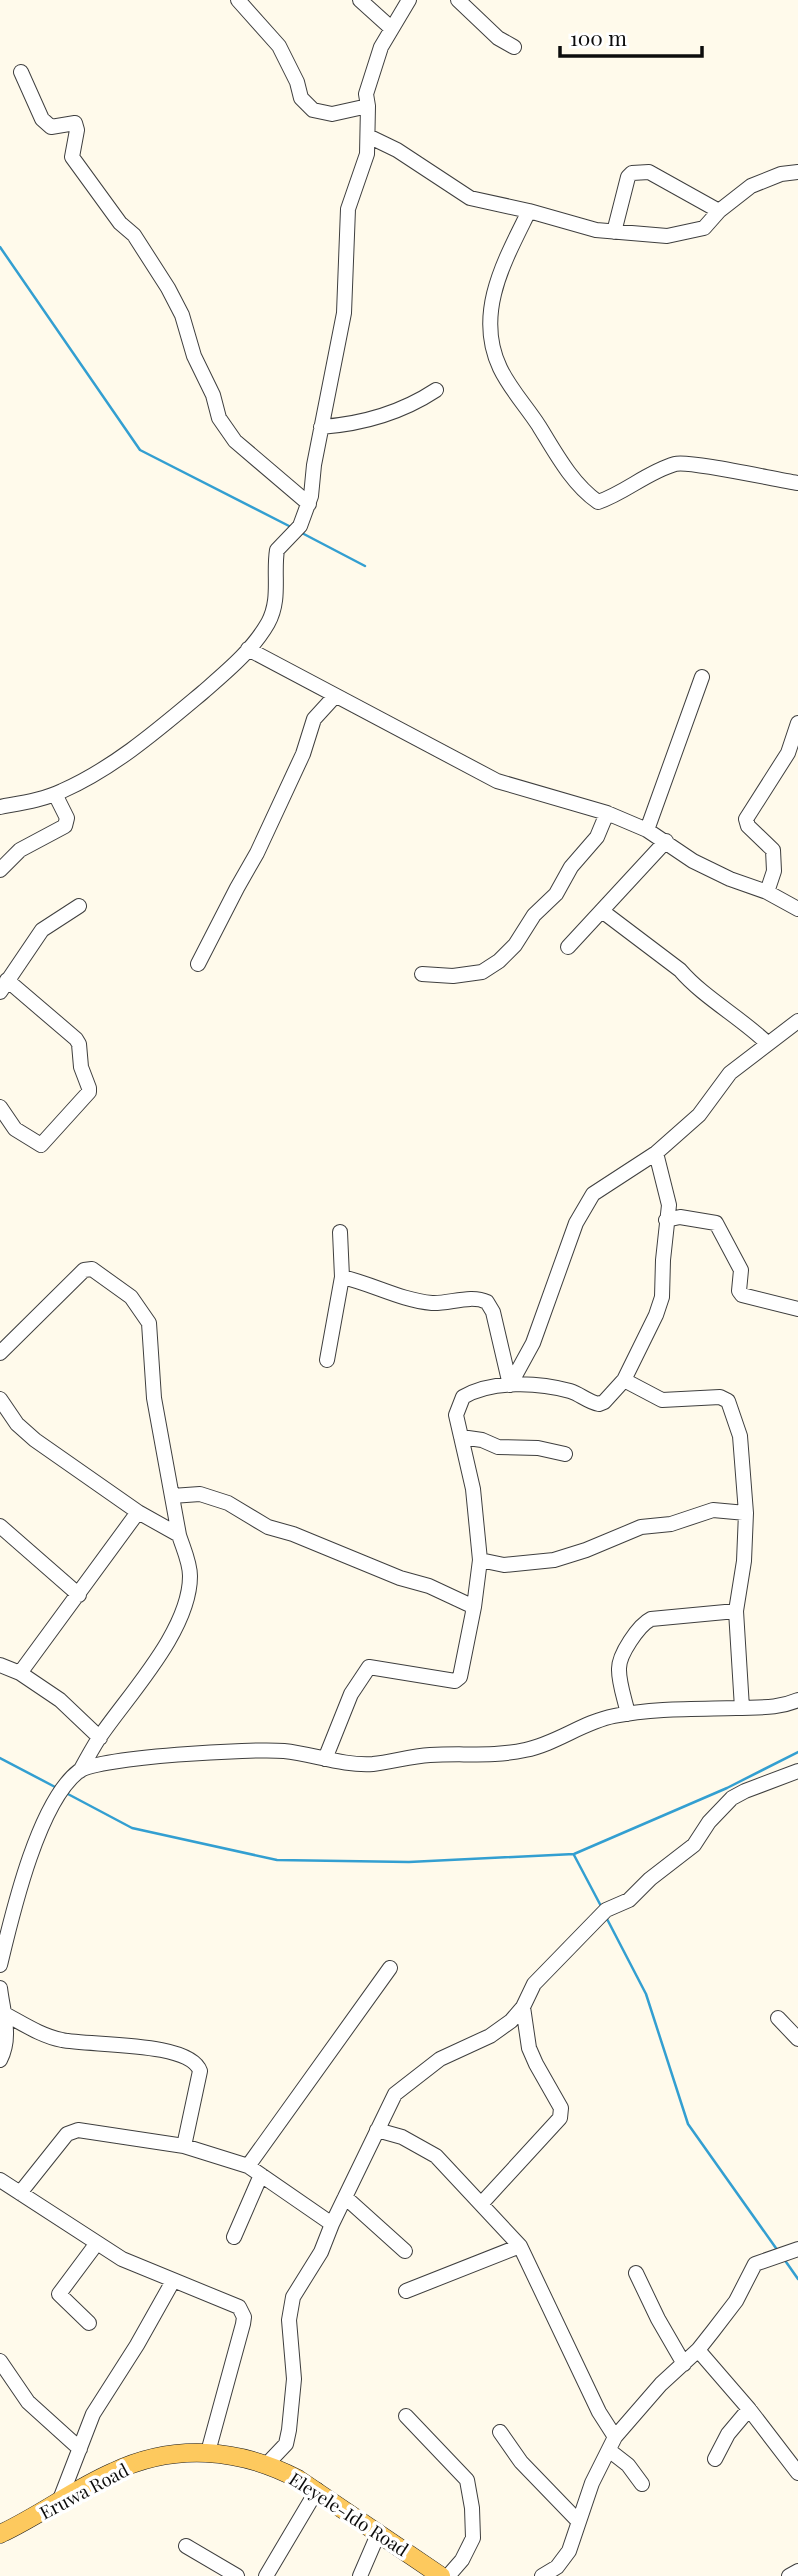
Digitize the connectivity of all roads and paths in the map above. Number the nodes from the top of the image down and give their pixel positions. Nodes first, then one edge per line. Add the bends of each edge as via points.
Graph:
1 (238, 0) edge
2 (360, 0) edge
3 (409, 0) edge
4 (458, 0) edge
5 (391, 28) junction
6 (514, 47) dead end
7 (21, 72) dead end
8 (368, 106) junction
9 (368, 136) junction
10 (798, 172) edge
11 (529, 211) junction
12 (719, 211) junction
13 (614, 232) junction
14 (436, 390) dead end
15 (321, 427) junction
16 (798, 483) edge
17 (309, 504) junction
18 (248, 649) junction
19 (702, 677) dead end
20 (335, 696) junction
21 (798, 723) edge
22 (55, 794) junction
23 (0, 807) edge
24 (607, 813) junction
25 (647, 830) junction
26 (666, 841) junction
27 (0, 870) edge
28 (767, 892) junction
29 (79, 906) dead end
30 (798, 909) edge
31 (602, 911) junction
32 (568, 947) dead end
33 (198, 964) dead end
34 (422, 974) dead end
35 (3, 986) edge
36 (798, 1021) edge
37 (768, 1043) junction
38 (0, 1107) edge
39 (656, 1153) junction
40 (666, 1220) junction
41 (340, 1232) dead end
42 (342, 1277) junction
43 (798, 1309) edge
44 (0, 1353) edge
45 (327, 1360) dead end
46 (624, 1380) junction
47 (510, 1385) junction
48 (2, 1409) edge
49 (461, 1437) junction
50 (565, 1454) dead end
51 (172, 1496) junction
52 (138, 1512) junction
53 (746, 1513) junction
54 (0, 1526) edge
55 (179, 1535) junction
56 (480, 1560) junction
57 (79, 1595) junction
58 (474, 1607) junction
59 (736, 1611) junction
60 (0, 1665) edge
61 (20, 1673) junction
62 (798, 1700) edge
63 (742, 1708) junction
64 (628, 1714) junction
65 (100, 1738) junction
66 (325, 1759) junction
67 (80, 1771) junction
68 (798, 1771) edge
69 (0, 1965) edge
70 (390, 1968) dead end
71 (0, 1988) edge
72 (523, 2007) junction
73 (3, 2013) junction
74 (778, 2018) dead end
75 (798, 2039) edge
76 (0, 2060) edge
77 (377, 2130) junction
78 (184, 2146) junction
79 (248, 2166) junction
80 (261, 2175) junction
81 (0, 2180) edge
82 (20, 2193) junction
83 (345, 2197) junction
84 (482, 2203) junction
85 (332, 2224) junction
86 (234, 2237) dead end
87 (97, 2243) junction
88 (520, 2246) junction
89 (798, 2249) edge
90 (405, 2251) dead end
91 (636, 2273) dead end
92 (173, 2281) junction
93 (406, 2291) dead end
94 (89, 2323) dead end
95 (698, 2350) junction
96 (0, 2361) edge
97 (684, 2364) junction
98 (749, 2410) junction
99 (406, 2416) dead end
100 (500, 2432) dead end
101 (615, 2437) junction
102 (80, 2449) junction
103 (610, 2451) junction
104 (208, 2452) junction
105 (715, 2459) dead end
106 (260, 2462) junction
107 (798, 2473) edge
108 (642, 2484) dead end
109 (317, 2490) junction
110 (59, 2502) junction
111 (578, 2521) junction
112 (379, 2532) junction
113 (0, 2534) edge
114 (186, 2546) dead end
115 (798, 2571) edge
116 (440, 2575) edge
117 (237, 2576) edge
118 (266, 2576) edge
119 (360, 2576) edge
120 (542, 2576) edge
121 (789, 2576) edge

1 - 8 street via 279,46 301,98 313,110 332,114
2 - 5 street
3 - 5 street
4 - 6 street
5 - 8 street via 371,73
7 - 17 street via 42,119 51,127 75,123 72,158 134,235 169,288 219,418 235,441
8 - 9 street
9 - 11 street via 470,198
9 - 15 street via 348,209 344,313
10 - 12 street via 751,186
11 - 13 street
11 - 16 street via 498,276 489,322 491,344 511,388 590,496 598,502 614,496 679,462
12 - 13 street via 704,228 667,236
12 - 13 street via 649,172 632,173
14 - 15 street via 371,421
15 - 17 street
17 - 18 street via 296,531 277,550 275,606
18 - 20 street
18 - 22 street via 153,734 80,783
19 - 25 street
20 - 24 street via 497,781
20 - 33 street via 314,719 303,754 257,853
21 - 28 street via 788,753 746,819 772,850 774,871
22 - 23 street
22 - 27 street via 67,818 65,827 20,850
24 - 25 street
24 - 34 street via 597,837 571,867 556,894 499,961 482,972
25 - 26 street
26 - 28 street via 693,861
26 - 31 street
28 - 30 street
29 - 35 street via 42,930
31 - 32 street
31 - 37 street
35 - 38 street via 76,1039 89,1092 41,1145 15,1129
36 - 37 street
37 - 39 street via 730,1073 699,1115
39 - 40 street via 668,1195
39 - 47 street via 614,1178 585,1204 533,1343
40 - 43 street via 680,1217 716,1223 741,1270 742,1295
40 - 46 street via 662,1297
41 - 42 street
42 - 45 street
42 - 47 street via 415,1300 487,1302
44 - 51 street via 84,1270 92,1269 131,1297 149,1323 154,1398
46 - 47 street via 599,1404 545,1386
46 - 53 street via 662,1400 720,1397 728,1401 740,1436
47 - 49 street via 463,1397 456,1415
48 - 52 street via 35,1440
49 - 50 street via 498,1447
49 - 56 street via 473,1489
51 - 55 street
51 - 58 street via 200,1494 228,1503 268,1527
52 - 55 street
52 - 57 street
53 - 56 street via 713,1510 671,1524 641,1527 554,1560 504,1565
53 - 59 street
54 - 57 street
55 - 65 street via 190,1576 180,1618
56 - 58 street
57 - 61 street
58 - 66 street via 460,1676 455,1681 369,1667 351,1694
59 - 63 street
59 - 64 street via 643,1623 618,1669
60 - 61 street
61 - 65 street via 60,1700
62 - 63 street via 783,1707
63 - 64 street
64 - 66 street via 589,1724 526,1750 414,1756 374,1764
65 - 67 street
66 - 67 street via 271,1750 202,1753 99,1764
67 - 69 street via 43,1823
68 - 72 street via 745,1791 724,1805 694,1845 629,1900 606,1910 534,1984
70 - 79 street
71 - 73 street
72 - 77 street via 490,2036 440,2059 395,2094
72 - 84 street via 529,2048 562,2114
73 - 76 street via 8,2037
73 - 78 street via 60,2040 170,2052 191,2059 200,2071
74 - 75 street
77 - 83 street
77 - 84 street via 402,2137 436,2156
78 - 79 street
78 - 82 street via 72,2130
79 - 80 street
80 - 85 street
80 - 86 street
81 - 82 street
82 - 87 street
83 - 85 street
83 - 90 street
84 - 88 street
85 - 106 street via 291,2305 294,2379 286,2444
87 - 92 street
87 - 94 street via 59,2290
88 - 93 street
88 - 101 street via 599,2413
89 - 95 street via 755,2264 736,2301
91 - 97 street
92 - 102 street via 93,2414
92 - 104 street via 239,2307 244,2317
95 - 97 street
95 - 98 street
96 - 102 street via 28,2402
97 - 101 street
98 - 105 street via 728,2434
98 - 107 street
99 - 116 street via 467,2480 473,2538 462,2560
100 - 111 street via 521,2462
101 - 103 street
102 - 110 street
103 - 108 street
103 - 111 street
104 - 106 main road, Eruwa Road
104 - 110 main road, Eruwa Road via 148,2459 113,2472
106 - 109 main road, Eleyele-Ido Road
109 - 112 main road, Eleyele-Ido Road
109 - 118 street
110 - 113 main road, Eruwa Road
111 - 120 street via 564,2560
112 - 116 main road, Eleyele-Ido Road
112 - 119 street
114 - 117 street
115 - 121 street

